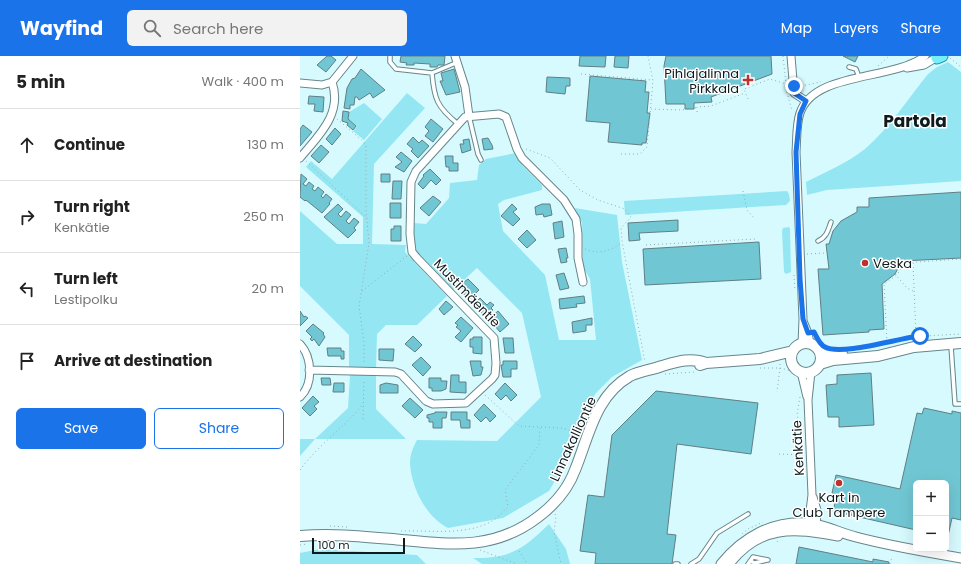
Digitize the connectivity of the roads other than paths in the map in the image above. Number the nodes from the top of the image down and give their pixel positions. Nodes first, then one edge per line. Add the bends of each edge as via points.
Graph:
1 (353, 56) edge
2 (390, 56) edge
3 (791, 56) edge
4 (924, 56) edge
5 (941, 56) edge
6 (456, 59) edge
7 (849, 67) dead end
8 (901, 68) junction
9 (432, 73) junction
10 (859, 78) junction
11 (332, 82) junction
12 (300, 83) edge
13 (806, 101) junction
14 (469, 116) junction
15 (458, 124) junction
16 (300, 157) edge
17 (481, 160) dead end
18 (831, 222) dead end
19 (818, 241) dead end
20 (583, 282) dead end
21 (803, 319) junction
22 (956, 343) edge
23 (300, 344) edge
24 (806, 344) junction
25 (822, 350) junction
26 (793, 351) junction
27 (792, 362) junction
28 (758, 363) junction
29 (820, 364) junction
30 (309, 370) junction
31 (802, 374) junction
32 (300, 397) edge
33 (961, 404) edge
34 (748, 514) dead end
35 (812, 528) junction
36 (300, 536) edge
37 (913, 548) edge
38 (932, 552) edge
39 (961, 558) edge
40 (768, 560) dead end
41 (749, 563) edge
42 (691, 564) edge
43 (721, 564) edge
44 (729, 564) edge

1 - 11 street
2 - 9 lane via 390,62 396,69
3 - 13 street via 794,93
4 - 8 street
5 - 8 street via 924,65
6 - 9 lane
6 - 14 street via 465,87
7 - 10 lane via 856,69
8 - 10 street
9 - 15 lane via 435,99 440,108
10 - 13 street via 831,85
11 - 12 street via 322,85
11 - 16 street via 332,116 327,126
13 - 21 street via 800,114 796,152
14 - 15 street
14 - 17 lane
14 - 20 street via 499,114 506,117 522,158 564,200 577,225 578,258
15 - 30 street, Mustimäentie via 416,171 411,182 409,223 412,252 494,338 495,375 466,403 433,404 426,401 395,372
18 - 19 lane via 828,233
21 - 24 street
21 - 24 street via 808,333
22 - 25 main road via 939,340 898,344 868,352
22 - 29 main road via 914,347 878,356 833,360
22 - 33 lane via 955,404
23 - 30 street via 306,351
24 - 25 main road
24 - 26 main road
25 - 29 main road
26 - 27 main road
26 - 28 main road
27 - 28 main road via 780,365
27 - 31 main road
28 - 36 main road, Linnakalliontie via 706,362 699,366 635,374 621,382 601,404 567,486 555,502 538,517 509,534 464,545 336,534
29 - 31 main road
30 - 32 street via 308,382
31 - 35 street, Kenkätie via 808,400
34 - 42 lane via 717,533 699,559
35 - 37 street via 840,537 855,537
35 - 43 street via 788,524 760,531 751,535
35 - 44 street via 762,537 744,548
38 - 39 street
40 - 41 lane via 753,557

